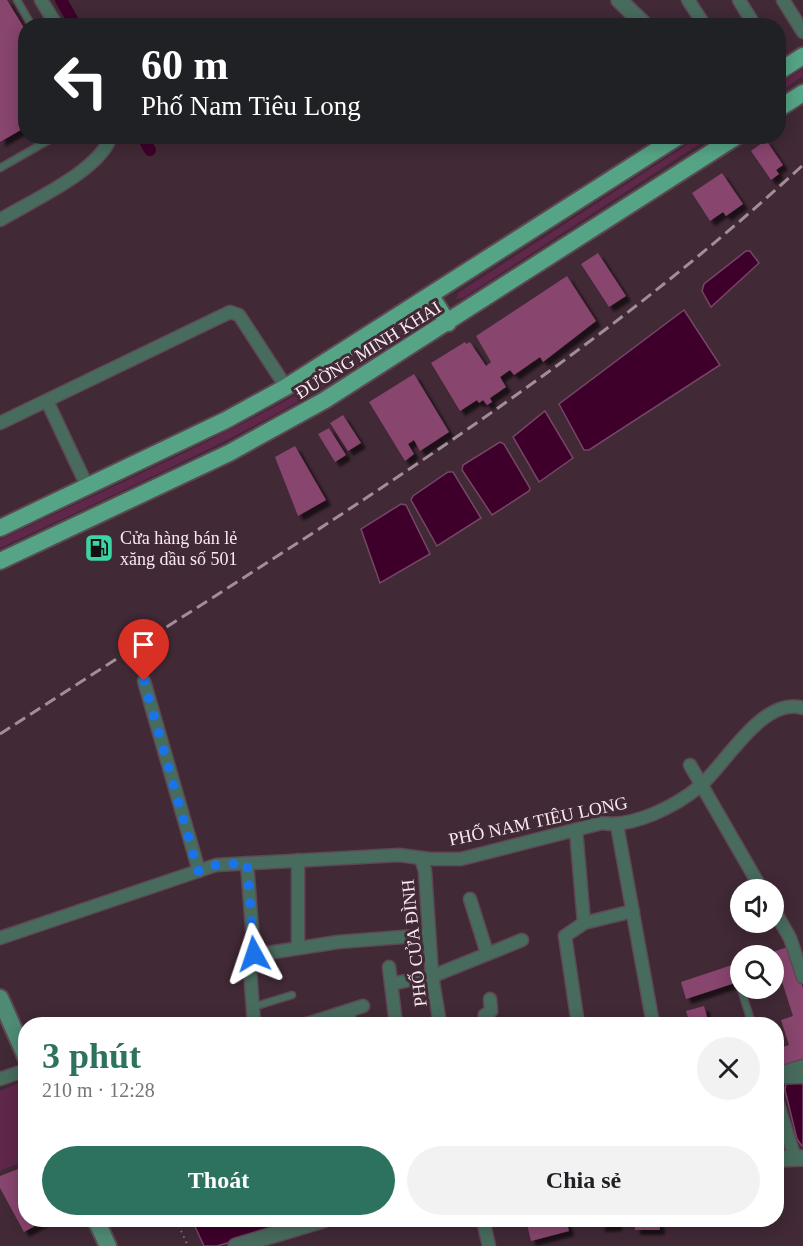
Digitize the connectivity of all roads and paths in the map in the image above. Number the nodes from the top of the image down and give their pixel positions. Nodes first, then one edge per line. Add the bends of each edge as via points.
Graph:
1 (17, 0) edge
2 (41, 0) edge
3 (688, 0) edge
4 (739, 0) edge
5 (783, 0) edge
6 (621, 1) edge
7 (27, 18) edge
8 (52, 18) edge
9 (638, 18) edge
10 (700, 18) edge
11 (750, 18) edge
12 (803, 32) edge
13 (803, 56) edge
14 (786, 65) edge
15 (803, 93) edge
16 (786, 104) edge
17 (42, 144) edge
18 (109, 144) edge
19 (667, 144) edge
20 (725, 144) edge
21 (0, 168) edge
22 (0, 220) edge
23 (431, 296) junction
24 (448, 323) junction
25 (286, 387) junction
26 (47, 401) junction
27 (0, 423) edge
28 (87, 486) junction
29 (0, 528) edge
30 (0, 561) edge
31 (144, 681) dead end
32 (803, 708) edge
33 (690, 765) dead end
34 (701, 786) junction
35 (617, 825) junction
36 (576, 830) junction
37 (421, 858) junction
38 (298, 860) junction
39 (247, 863) junction
40 (198, 871) junction
41 (756, 879) edge
42 (470, 899) dead end
43 (633, 911) junction
44 (584, 923) junction
45 (784, 928) edge
46 (428, 935) junction
47 (0, 938) edge
48 (522, 940) dead end
49 (298, 948) junction
50 (487, 952) junction
51 (254, 954) junction
52 (389, 967) dead end
53 (802, 971) edge
54 (432, 976) junction
55 (391, 984) junction
56 (292, 995) dead end
57 (0, 998) edge
58 (490, 999) dead end
59 (744, 999) edge
60 (363, 1006) dead end
61 (252, 1007) junction
62 (347, 1011) junction
63 (253, 1017) edge
64 (329, 1017) edge
65 (349, 1017) edge
66 (395, 1017) edge
67 (439, 1017) edge
68 (486, 1017) edge
69 (577, 1017) edge
70 (652, 1017) edge
71 (750, 1017) edge
72 (18, 1039) edge
73 (803, 1066) edge
74 (18, 1073) edge
75 (784, 1073) edge
76 (784, 1076) edge
77 (803, 1077) edge
78 (0, 1079) edge
79 (784, 1120) edge
80 (799, 1158) edge
81 (784, 1159) edge
82 (99, 1227) edge
83 (179, 1227) edge
84 (303, 1227) edge
85 (485, 1227) edge
86 (261, 1242) edge
87 (108, 1246) edge
88 (188, 1246) edge
89 (236, 1246) edge
90 (489, 1246) edge

1 - 7 lane
2 - 8 street
3 - 10 street
4 - 11 street
5 - 12 street
6 - 9 street
13 - 14 main road
15 - 16 main road
17 - 21 lane
18 - 22 street via 89,166
19 - 23 main road, ĐƯỜNG MINH KHAI
20 - 24 main road, ĐƯỜNG MINH KHAI
23 - 24 main road
23 - 25 main road, ĐƯỜNG MINH KHAI
24 - 30 main road, ĐƯỜNG MINH KHAI via 325,400 229,453
25 - 26 street via 239,315 231,312
25 - 28 main road, ĐƯỜNG MINH KHAI
26 - 27 street
26 - 28 street
28 - 29 main road, ĐƯỜNG MINH KHAI
31 - 40 street
32 - 34 street, PHỐ NAM TIÊU LONG via 794,705 774,713 742,736
33 - 34 street
34 - 35 street, PHỐ NAM TIÊU LONG
34 - 41 street
35 - 36 street, PHỐ NAM TIÊU LONG via 602,823
35 - 43 street
36 - 37 street, PHỐ NAM TIÊU LONG via 461,859
36 - 44 street
37 - 38 street, PHỐ NAM TIÊU LONG via 399,855
37 - 46 street, PHỐ CỬA ĐÌNH via 426,871
38 - 39 street, PHỐ NAM TIÊU LONG
38 - 49 street
39 - 40 street, PHỐ NAM TIÊU LONG via 216,865
39 - 51 street
40 - 47 street, PHỐ NAM TIÊU LONG
42 - 50 street
43 - 44 street
43 - 70 street
44 - 69 street via 565,936
45 - 53 street
46 - 49 street
46 - 54 street, PHỐ CỬA ĐÌNH
48 - 50 street
49 - 51 street
50 - 54 street
51 - 61 street via 249,956 248,964
52 - 55 street
54 - 55 street
54 - 67 street, PHỐ CỬA ĐÌNH
55 - 66 street
56 - 61 lane
57 - 72 main road
58 - 68 street via 491,1011
59 - 71 lane
60 - 62 street
61 - 63 street
62 - 64 street
62 - 65 street
73 - 75 street
74 - 78 street
76 - 77 street
79 - 80 street
80 - 81 street
82 - 87 main road
83 - 88 path
84 - 86 street
85 - 90 street
86 - 89 street

